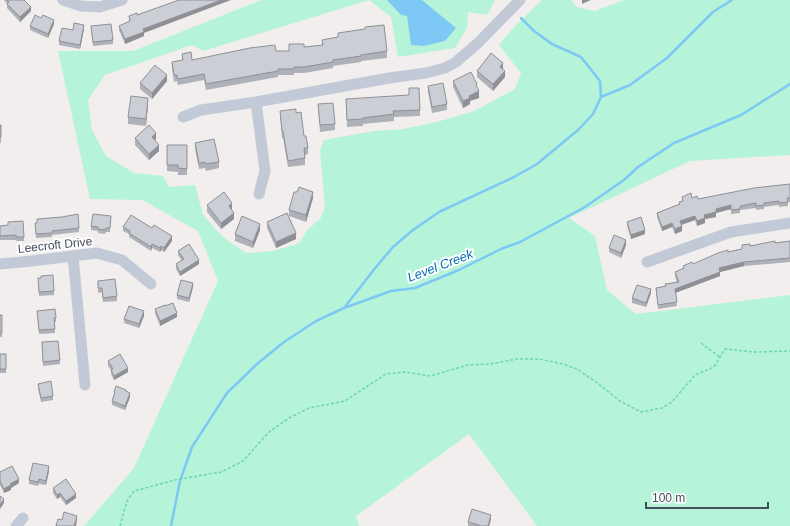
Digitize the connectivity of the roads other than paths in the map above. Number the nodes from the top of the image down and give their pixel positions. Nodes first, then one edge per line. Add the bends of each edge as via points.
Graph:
1 (63, 0) edge
2 (122, 0) edge
3 (520, 0) edge
4 (256, 102) junction
5 (183, 117) dead end
6 (258, 194) dead end
7 (790, 223) edge
8 (72, 256) junction
9 (647, 262) dead end
10 (0, 264) edge
11 (151, 284) dead end
12 (85, 385) dead end

1 - 2 street via 81,6 100,7
3 - 4 street via 478,43 445,68
4 - 5 street via 201,110
4 - 6 street via 265,171
7 - 9 street via 731,232
8 - 10 street, Leecroft Drive
8 - 11 street, Leecroft Drive via 97,253 122,260
8 - 12 street

